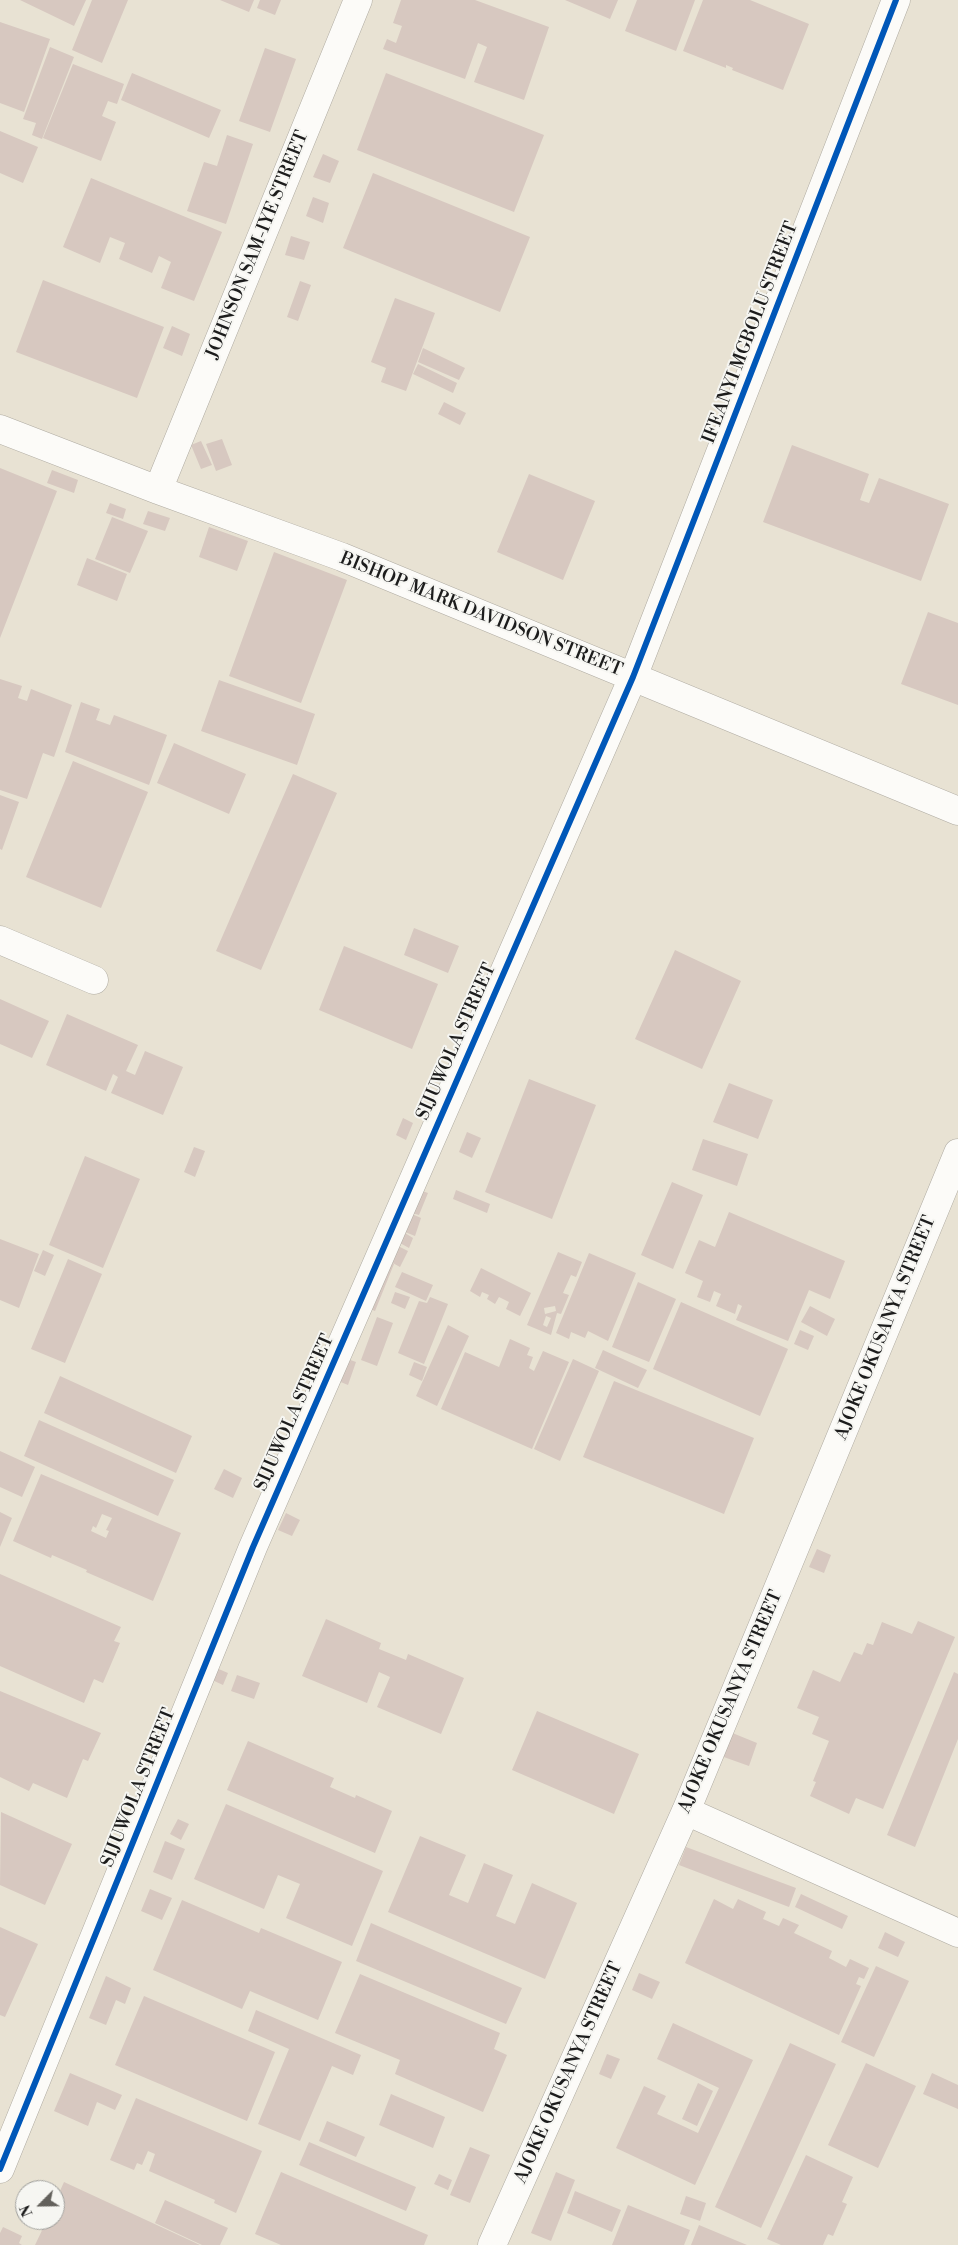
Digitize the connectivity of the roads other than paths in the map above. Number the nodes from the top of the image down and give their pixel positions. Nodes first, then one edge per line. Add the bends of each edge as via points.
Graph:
1 (358, 0) edge
2 (896, 0) edge
3 (0, 429) edge
4 (158, 490) junction
5 (634, 677) junction
6 (958, 811) edge
7 (0, 940) edge
8 (94, 980) dead end
9 (958, 1153) edge
10 (686, 1811) junction
11 (958, 1933) edge
12 (0, 2169) edge
13 (492, 2245) edge

1 - 4 street, JOHNSON SAM-IYE STREET
2 - 5 street, IFEANYI MGBOLU STREET
3 - 4 street, BISHOP MARK DAVIDSON STREET
4 - 5 street, BISHOP MARK DAVIDSON STREET via 342,557
5 - 6 street, BISHOP MARK DAVIDSON STREET
5 - 12 street, SIJUWOLA STREET via 252,1547
7 - 8 street
9 - 10 street, AJOKE OKUSANYA STREET
10 - 11 street
10 - 13 street, AJOKE OKUSANYA STREET

